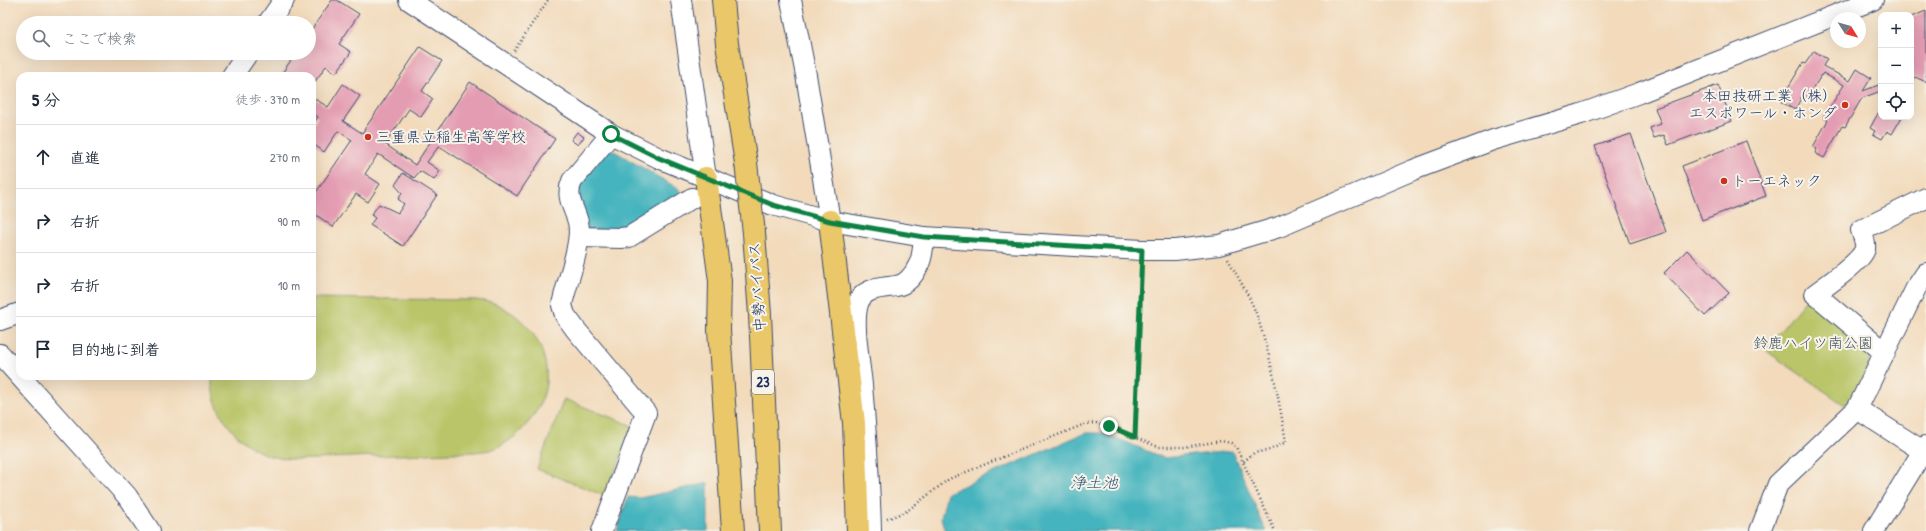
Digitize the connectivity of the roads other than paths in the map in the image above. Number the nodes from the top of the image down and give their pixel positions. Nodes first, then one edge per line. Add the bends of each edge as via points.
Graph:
1 (284, 0) edge
2 (409, 0) edge
3 (680, 0) edge
4 (717, 0) edge
5 (723, 0) edge
6 (790, 0) edge
7 (1873, 0) edge
8 (273, 16) edge
9 (727, 44) junction
10 (243, 60) edge
11 (235, 72) edge
12 (611, 134) junction
13 (706, 178) junction
14 (692, 198) dead end
15 (1926, 198) edge
16 (830, 221) junction
17 (580, 237) junction
18 (924, 237) junction
19 (1926, 273) edge
20 (16, 314) edge
21 (0, 320) edge
22 (1885, 352) junction
23 (0, 354) edge
24 (16, 372) edge
25 (23, 380) edge
26 (1857, 409) junction
27 (1925, 450) edge
28 (866, 529) edge
29 (150, 531) edge
30 (602, 531) edge
31 (733, 531) edge
32 (770, 531) edge
33 (1760, 531) edge
34 (1874, 531) edge

1 - 8 street
2 - 12 street
3 - 13 street
4 - 9 highway, 中勢バイパス / 23
5 - 9 highway, 中勢バイパス / 23
6 - 16 street via 806,75
7 - 18 street via 1639,94 1493,140 1413,170 1279,227 1219,245 1175,250 1142,250
9 - 32 highway, 中勢バイパス / 23, bridge via 754,233
10 - 11 street
12 - 13 street
12 - 17 street via 572,181 569,189
13 - 16 street via 773,205
13 - 31 highway via 720,282 719,330
14 - 17 street via 629,237
15 - 22 street via 1861,230 1865,244 1858,259 1816,294
16 - 18 street
16 - 28 highway
17 - 30 street via 562,305 565,315 646,413
18 - 28 street via 919,265 914,274 897,286 876,288 867,293 860,299 856,315 864,403
19 - 22 street
20 - 21 street
22 - 26 street
23 - 24 street
25 - 29 street via 127,496
26 - 27 street
26 - 33 street via 1778,484
27 - 34 street

